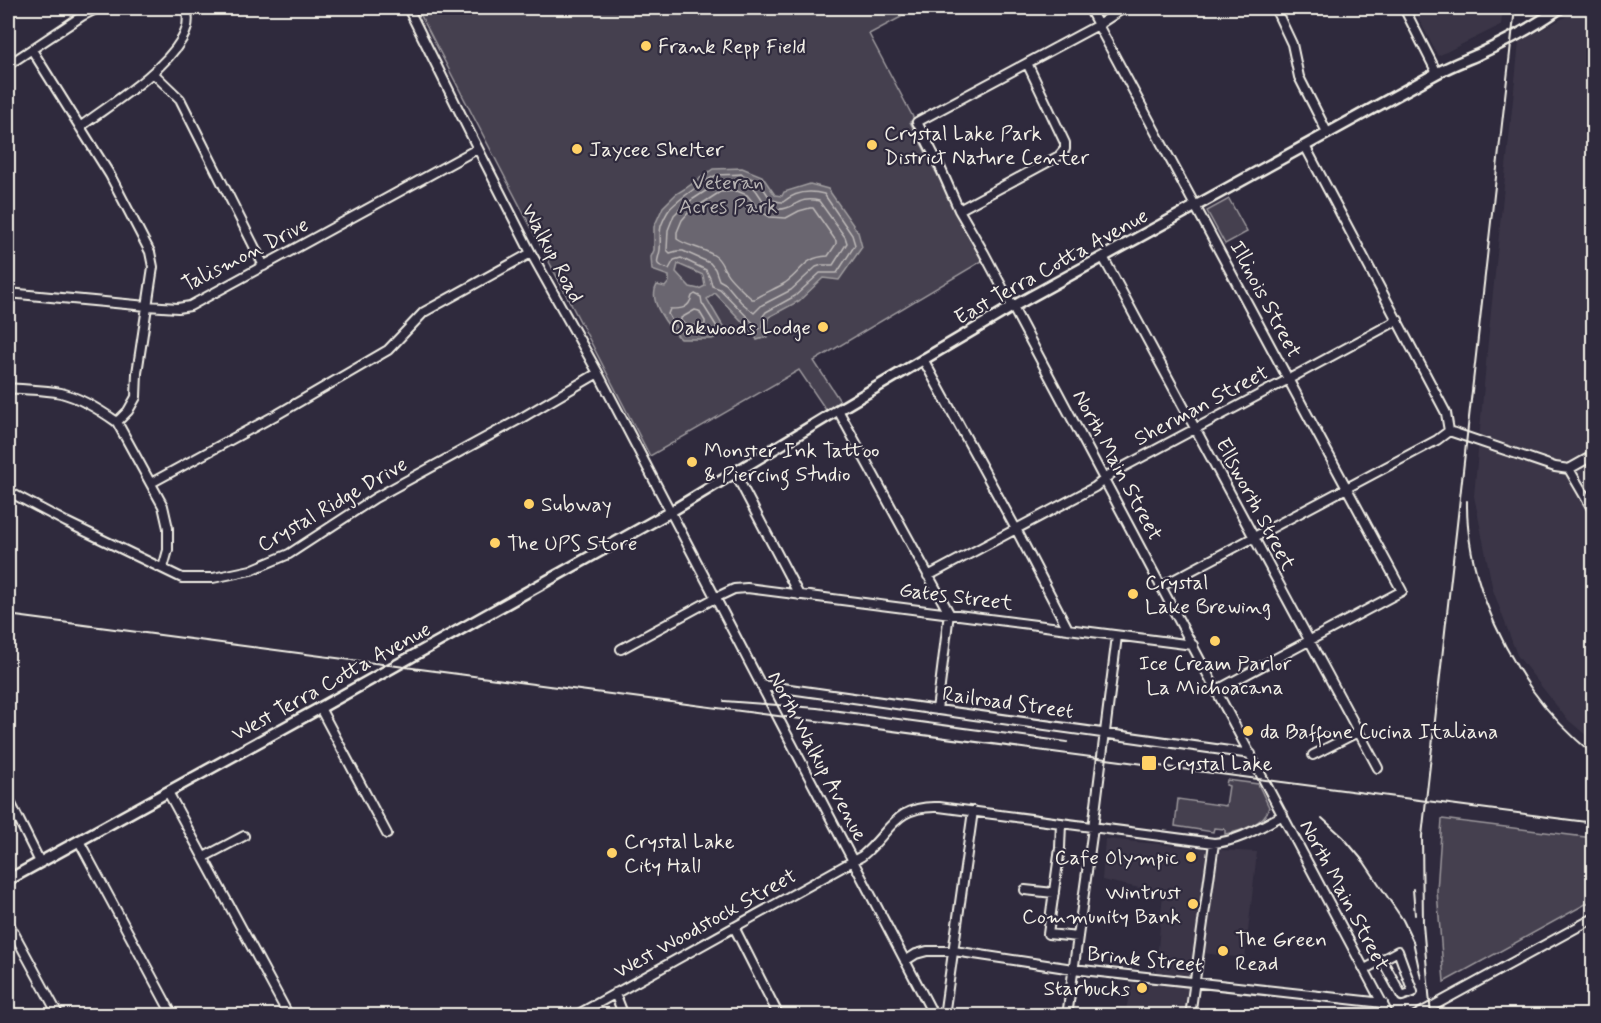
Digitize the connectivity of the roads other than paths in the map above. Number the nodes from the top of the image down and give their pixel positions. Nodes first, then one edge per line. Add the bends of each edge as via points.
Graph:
1 (98, 8) edge
2 (186, 8) edge
3 (408, 8) edge
4 (1089, 8) edge
5 (1124, 8) edge
6 (1275, 8) edge
7 (1404, 8) edge
8 (1556, 8) edge
9 (1560, 8) edge
10 (1098, 25) junction
11 (32, 50) junction
12 (1027, 63) junction
13 (1456, 63) junction
14 (8, 65) edge
15 (153, 73) junction
16 (1437, 73) junction
17 (80, 127) junction
18 (1328, 134) junction
19 (1305, 146) junction
20 (477, 149) junction
21 (1196, 206) junction
22 (959, 210) junction
23 (531, 253) junction
24 (1103, 257) junction
25 (264, 266) junction
26 (8, 293) edge
27 (147, 306) junction
28 (1012, 307) junction
29 (1398, 320) junction
30 (923, 359) junction
31 (598, 373) junction
32 (1289, 380) junction
33 (8, 388) edge
34 (838, 410) junction
35 (117, 422) junction
36 (1195, 429) junction
37 (1449, 431) junction
38 (1593, 455) edge
39 (1569, 469) junction
40 (735, 473) junction
41 (1105, 479) junction
42 (151, 483) junction
43 (1347, 488) junction
44 (8, 492) edge
45 (670, 512) junction
46 (1593, 512) edge
47 (1016, 529) junction
48 (1254, 537) junction
49 (163, 568) junction
50 (928, 576) junction
51 (1162, 586) junction
52 (799, 595) junction
53 (715, 598) junction
54 (949, 613) junction
55 (1068, 629) junction
56 (1117, 636) junction
57 (1309, 641) junction
58 (1193, 645) junction
59 (621, 648) dead end
60 (761, 685) junction
61 (1217, 690) junction
62 (320, 708) junction
63 (938, 710) junction
64 (1358, 732) junction
65 (1105, 734) junction
66 (1251, 754) junction
67 (1313, 755) dead end
68 (1377, 768) dead end
69 (168, 792) junction
70 (8, 798) edge
71 (973, 811) junction
72 (1283, 815) junction
73 (1061, 823) junction
74 (1093, 828) junction
75 (387, 834) dead end
76 (244, 836) dead end
77 (79, 841) junction
78 (1214, 843) junction
79 (204, 857) junction
80 (853, 861) junction
81 (40, 862) junction
82 (8, 880) edge
83 (1025, 890) dead end
84 (1054, 893) junction
85 (1593, 918) edge
86 (8, 922) edge
87 (734, 927) junction
88 (1078, 937) junction
89 (954, 951) junction
90 (1382, 960) junction
91 (905, 961) junction
92 (1073, 969) junction
93 (1365, 969) junction
94 (1194, 982) junction
95 (615, 993) junction
96 (1383, 1003) junction
97 (59, 1016) edge
98 (173, 1016) edge
99 (289, 1016) edge
100 (575, 1016) edge
101 (624, 1016) edge
102 (780, 1016) edge
103 (934, 1016) edge
104 (944, 1016) edge
105 (1067, 1016) edge
106 (1190, 1016) edge
107 (1389, 1016) edge
108 (1414, 1016) edge

1 - 11 street
2 - 15 street via 188,25 182,39
3 - 20 street, Walkup Road
4 - 10 street, Illinois Street
5 - 10 street
6 - 18 street via 1292,44 1299,77
7 - 16 street
8 - 13 main road, East Terra Cotta Avenue
9 - 13 main road, East Terra Cotta Avenue
10 - 12 street
10 - 21 street, Illinois Street
11 - 14 street
11 - 17 street
12 - 22 street via 1065,149 1059,156
12 - 22 street, North Main Street via 917,122
13 - 16 main road, East Terra Cotta Avenue
15 - 17 street
15 - 25 street via 180,99
16 - 18 main road, East Terra Cotta Avenue
17 - 27 street via 150,252 153,267
18 - 19 main road, East Terra Cotta Avenue
19 - 21 main road, East Terra Cotta Avenue
19 - 29 street
20 - 23 street, Walkup Road
20 - 25 street, Talismon Drive
21 - 24 main road, East Terra Cotta Avenue
21 - 32 street, Illinois Street
22 - 28 street, North Main Street
23 - 31 street, Walkup Road
23 - 42 street via 424,312 388,350
24 - 28 main road, East Terra Cotta Avenue
24 - 36 street, Ellsworth Street
25 - 27 street, Talismon Drive via 190,306
26 - 27 street, Talismon Drive
27 - 35 street via 136,397
28 - 30 main road, East Terra Cotta Avenue
28 - 41 street, North Main Street
29 - 32 street, Sherman Street
29 - 37 street via 1446,413
30 - 34 main road, East Terra Cotta Avenue
30 - 47 street
31 - 45 street, Walkup Road
31 - 49 street, Crystal Ridge Drive via 375,498 289,554 251,570 213,578 182,578
32 - 36 street, Sherman Street
32 - 43 street, Illinois Street
33 - 35 street via 61,393 84,401
34 - 40 main road, East Terra Cotta Avenue
34 - 50 street
35 - 42 street
36 - 41 street, Sherman Street
36 - 48 street, Ellsworth Street
37 - 39 street
37 - 43 street
38 - 39 street
39 - 46 street
40 - 45 main road, East Terra Cotta Avenue
40 - 52 street
41 - 47 street, Sherman Street
41 - 51 street, North Main Street
42 - 49 street via 163,506 168,528
43 - 48 street
43 - 57 street, Illinois Street via 1402,591
44 - 49 street, Crystal Ridge Drive
45 - 53 street, North Walkup Avenue
45 - 62 main road, West Terra Cotta Avenue
47 - 50 street, Sherman Street
47 - 55 street
48 - 51 street
48 - 57 street, Ellsworth Street
50 - 54 street
51 - 58 street, North Main Street
52 - 53 street, Gates Street via 740,588
52 - 54 street, Gates Street
53 - 59 street, Gates Street
53 - 60 street, North Walkup Avenue
54 - 55 street, Gates Street
54 - 63 street
55 - 56 street, Gates Street
56 - 58 street, Gates Street
56 - 65 street
57 - 61 street
57 - 64 street, Ellsworth Street
58 - 61 street, North Main Street
60 - 63 street, Railroad Street
60 - 80 street, North Walkup Avenue
61 - 66 street, North Main Street
62 - 69 main road, West Terra Cotta Avenue
62 - 75 street
63 - 65 street, Railroad Street
64 - 67 street
64 - 68 street, Ellsworth Street
65 - 66 street, Railroad Street
65 - 74 street
66 - 72 street, North Main Street
69 - 77 main road, West Terra Cotta Avenue
69 - 79 street
70 - 81 street
71 - 73 street, West Woodstock Street
71 - 80 street, West Woodstock Street via 925,806 905,813
71 - 89 street
72 - 78 street via 1236,839
72 - 93 street, North Main Street
73 - 74 street, West Woodstock Street
73 - 84 street
74 - 78 street, West Woodstock Street
74 - 88 street
76 - 79 street
77 - 81 main road, West Terra Cotta Avenue
77 - 98 street
78 - 94 street
79 - 99 street
80 - 87 street, West Woodstock Street
80 - 91 street, North Walkup Avenue
81 - 82 main road, West Terra Cotta Avenue
83 - 84 street
84 - 88 street via 1048,934
85 - 108 street
86 - 97 street
87 - 95 street, West Woodstock Street
87 - 102 street
88 - 92 street
89 - 91 street, Brink Street via 927,951
89 - 92 street, Brink Street
89 - 104 street
90 - 90 street via 1398,951 1413,992 1402,996
90 - 93 street
91 - 103 street, North Walkup Avenue
92 - 94 street, Brink Street
92 - 105 street
93 - 96 street, North Main Street
94 - 96 street, Brink Street
94 - 106 street
95 - 100 street, West Woodstock Street
95 - 101 street
96 - 107 street, North Main Street

